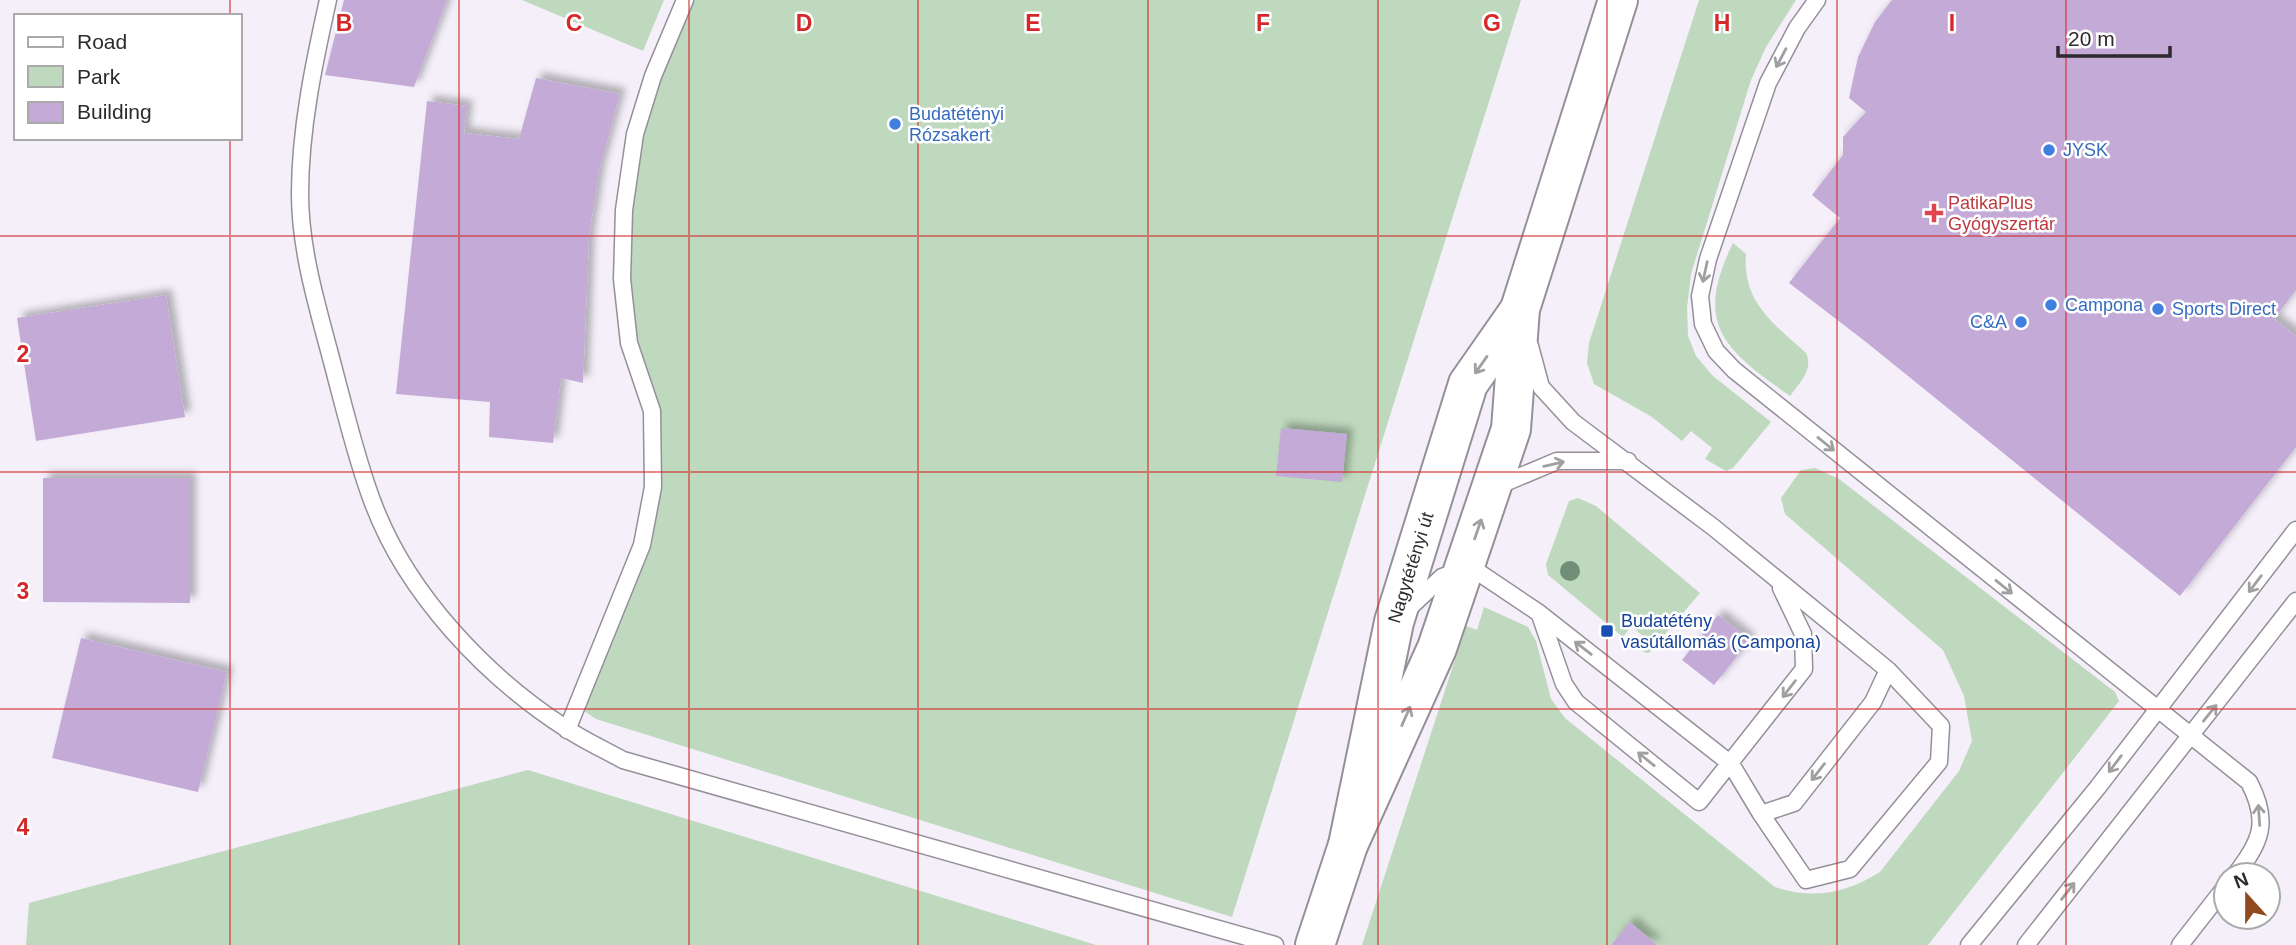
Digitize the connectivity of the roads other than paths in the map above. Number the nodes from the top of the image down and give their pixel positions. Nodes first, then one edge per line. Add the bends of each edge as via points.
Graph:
1 (328, 0) edge
2 (685, 0) edge
3 (1618, 0) edge
4 (1817, 0) edge
5 (1521, 309) junction
6 (1628, 461) junction
7 (1491, 489) junction
8 (2296, 530) edge
9 (1464, 569) junction
10 (1778, 582) junction
11 (2296, 601) edge
12 (1539, 613) junction
13 (1394, 622) junction
14 (1888, 670) junction
15 (2156, 710) junction
16 (567, 730) junction
17 (2192, 735) junction
18 (1731, 764) junction
19 (1761, 814) junction
20 (1348, 845) junction
21 (2246, 861) edge
22 (2212, 904) edge
23 (1275, 945) edge
24 (1315, 945) edge
25 (1970, 945) edge
26 (2026, 945) edge
27 (2180, 945) edge

1 - 16 lane via 304,130 300,196 320,315 373,504 403,564 448,624 503,682
2 - 16 lane via 635,134 624,210 622,279 629,343 652,411 653,487 642,545
3 - 5 main road, Nagytétényi út
4 -> 15 lane via 1768,83 1708,259 1700,296 1703,324 1734,370
5 - 6 lane via 1541,387 1579,429
5 - 7 main road, Nagytétényi út via 1511,429
5 -> 13 main road, Nagytétényi út via 1468,384
7 -> 6 lane via 1557,461
6 - 10 lane
9 -> 7 main road, Nagytétényi út
8 -> 15 lane
9 - 12 lane via 1481,574
9 - 13 lane via 1442,577
20 -> 9 main road, Nagytétényi út via 1437,648
10 - 14 lane
10 -> 18 lane via 1803,634 1804,669
17 -> 11 lane
18 -> 12 lane
18 -> 12 lane via 1699,802 1576,702 1564,684
13 - 20 main road, Nagytétényi út
14 -> 19 lane via 1873,702 1794,803
14 - 19 lane via 1941,726 1939,762 1850,869 1806,880
15 - 17 lane
15 -> 25 lane
16 - 23 lane via 623,760 688,780
21 -> 17 lane via 2258,845 2258,800 2249,782
26 -> 17 lane
18 - 19 lane
20 - 24 main road, Nagytétényi út
22 - 27 lane

